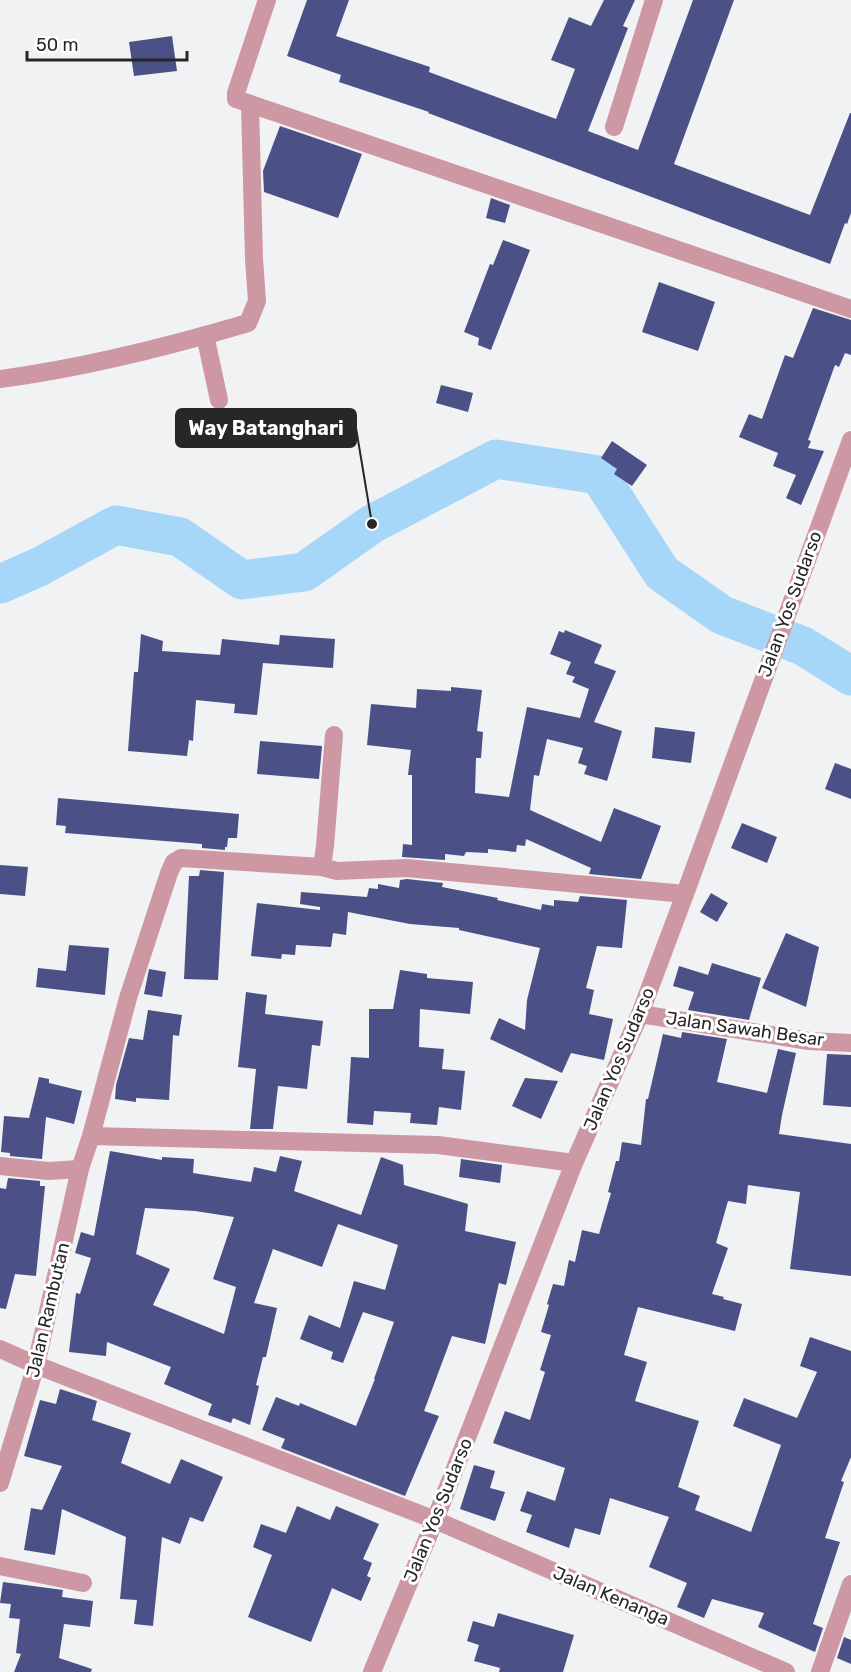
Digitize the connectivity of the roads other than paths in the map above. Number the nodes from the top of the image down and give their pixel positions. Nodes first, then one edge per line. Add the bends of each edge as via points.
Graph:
1 (267, 0) edge
2 (654, 0) edge
3 (250, 104) junction
4 (614, 127) dead end
5 (851, 309) edge
6 (205, 335) junction
7 (0, 379) edge
8 (219, 400) dead end
9 (851, 440) edge
10 (334, 735) dead end
11 (322, 867) junction
12 (685, 894) junction
13 (640, 1014) junction
14 (851, 1043) edge
15 (91, 1136) junction
16 (574, 1163) junction
17 (0, 1166) edge
18 (80, 1169) junction
19 (0, 1349) edge
20 (36, 1365) junction
21 (0, 1483) edge
22 (435, 1520) junction
23 (0, 1566) edge
24 (83, 1582) dead end
25 (851, 1584) edge
26 (372, 1672) edge
27 (786, 1672) edge
28 (820, 1672) edge

1 - 3 street via 236,93 236,99
2 - 4 street
3 - 5 street
3 - 6 street via 256,301 248,323
6 - 7 street
6 - 8 street
9 - 12 street, Jalan Yos Sudarso
10 - 11 street
11 - 12 street via 338,871 407,868
11 - 15 street, Jalan Rambutan via 181,858 174,862 128,998
12 - 13 street, Jalan Yos Sudarso
13 - 14 street, Jalan Sawah Besar via 809,1041
13 - 16 street, Jalan Yos Sudarso
15 - 16 street via 438,1145
15 - 18 street, Jalan Rambutan
16 - 22 street, Jalan Yos Sudarso
17 - 18 street via 48,1171
18 - 20 street, Jalan Rambutan
19 - 20 street, Jalan Kenanga
20 - 21 street, Jalan Rambutan
20 - 22 street, Jalan Kenanga
22 - 26 street, Jalan Yos Sudarso
22 - 27 street, Jalan Kenanga
23 - 24 street
25 - 28 street

